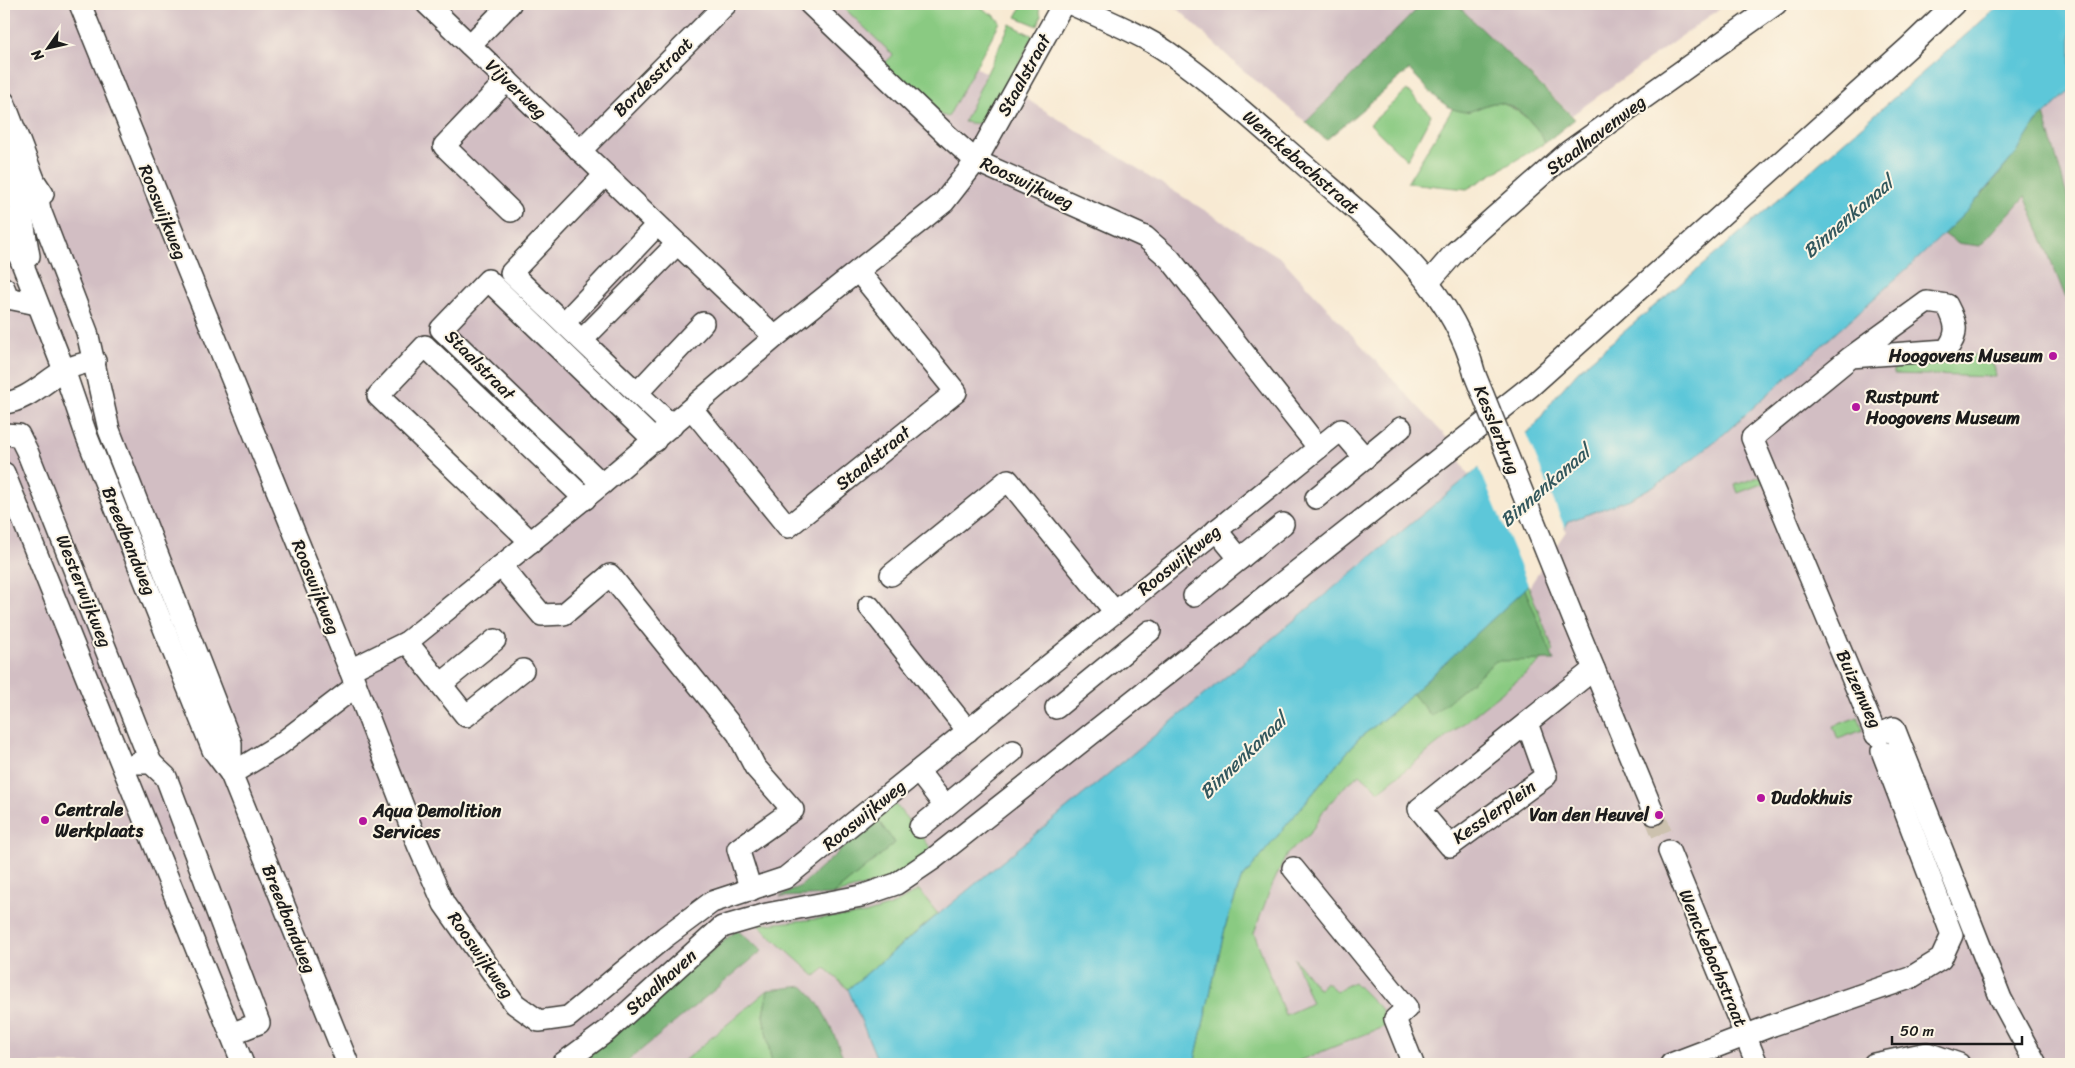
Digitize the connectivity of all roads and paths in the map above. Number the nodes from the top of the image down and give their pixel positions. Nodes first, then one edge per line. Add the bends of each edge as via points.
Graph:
1 (80, 4) edge
2 (427, 4) edge
3 (510, 4) edge
4 (726, 4) edge
5 (810, 4) edge
6 (1063, 4) edge
7 (1071, 4) edge
8 (1776, 4) edge
9 (1954, 4) edge
10 (470, 45) junction
11 (506, 80) junction
12 (4, 102) edge
13 (4, 144) edge
14 (580, 151) junction
15 (976, 161) junction
16 (605, 174) junction
17 (21, 178) edge
18 (511, 211) dead end
19 (4, 217) edge
20 (657, 225) junction
21 (676, 244) junction
22 (4, 265) edge
23 (858, 271) junction
24 (1429, 282) junction
25 (4, 288) edge
26 (37, 304) junction
27 (564, 323) junction
28 (703, 323) dead end
29 (774, 337) junction
30 (582, 340) junction
31 (1851, 357) dead end
32 (95, 361) junction
33 (64, 370) junction
34 (1475, 376) joint
35 (637, 392) junction
36 (4, 403) edge
37 (692, 409) junction
38 (672, 426) junction
39 (1401, 428) dead end
40 (4, 434) edge
41 (655, 441) junction
42 (1318, 447) junction
43 (1364, 458) junction
44 (4, 473) edge
45 (602, 484) junction
46 (1316, 498) dead end
47 (585, 499) junction
48 (1283, 524) dead end
49 (1216, 530) junction
50 (532, 542) junction
51 (1240, 559) junction
52 (501, 566) junction
53 (892, 575) dead end
54 (1194, 596) dead end
55 (869, 606) dead end
56 (1115, 612) junction
57 (1150, 631) dead end
58 (495, 640) dead end
59 (407, 642) junction
60 (1594, 669) junction
61 (523, 670) dead end
62 (353, 678) junction
63 (441, 684) junction
64 (1056, 708) dead end
65 (1527, 723) junction
66 (968, 731) junction
67 (1013, 751) dead end
68 (1882, 751) dead end
69 (121, 763) junction
70 (151, 763) junction
71 (918, 771) junction
72 (230, 774) junction
73 (945, 806) junction
74 (1654, 814) tunnel mouth
75 (920, 827) dead end
76 (1669, 851) tunnel mouth
77 (1294, 868) dead end
78 (750, 890) junction
79 (231, 1034) junction
80 (1746, 1036) junction
81 (243, 1064) edge
82 (348, 1064) edge
83 (562, 1064) edge
84 (1413, 1064) edge
85 (1671, 1064) edge
86 (1757, 1064) edge
87 (1874, 1064) edge
88 (1959, 1064) edge
89 (2036, 1064) edge

1 - 62 street, Rooswijkweg
2 - 10 street, Vijverweg
3 - 10 street
4 - 14 street, Bordesstraat
5 - 15 street, Rooswijkweg
6 - 15 street, Staalstraat
7 - 24 street, Wenckebachstraat via 1167,52 1226,97 1392,242
8 - 24 street, Staalhavenweg via 1568,152 1455,252
9 - 83 street, Staalhaven via 1531,386 933,859 896,884 861,896 767,914 722,927 607,1031
10 - 11 street, Vijverweg
11 - 14 street, Vijverweg
11 - 18 street via 444,146
12 - 17 street, Breedbandweg
13 - 17 street, Breedbandweg
14 - 16 street, Vijverweg
15 - 23 street, Staalstraat via 944,202
15 - 42 street, Rooswijkweg via 1145,237 1170,259
16 - 20 street, Vijverweg
16 - 27 street via 511,273
17 - 26 street, Breedbandweg via 29,257 40,285
17 - 32 street, Breedbandweg via 40,210
19 - 26 street, Breedbandweg
20 - 21 street, Vijverweg
20 - 27 street
21 - 29 street, Vijverweg
21 - 30 street
22 - 26 street via 11,271 19,293
23 - 29 street, Staalstraat
23 - 37 street, Staalstraat via 956,392 788,527
24 - 34 street, Wenckebachstraat via 1469,353
25 - 26 street via 8,298
26 - 33 street, Breedbandweg
27 - 30 street
28 - 35 street
29 - 37 street, Staalstraat
30 - 35 street
31 - 89 street, Buizenweg via 1752,438 1876,735 1894,728 2001,999
32 - 33 street
32 - 72 street, Breedbandweg via 109,430 231,743
33 - 36 street via 40,389
33 - 72 street, Breedbandweg via 87,437 213,750
34 - 60 street, Kesslerbrug, bridge
35 - 38 street
37 - 38 street, Staalstraat
38 - 41 street, Staalstraat
39 - 43 street
40 - 70 street, Westerwijkweg via 19,435 28,451
41 - 45 street, Staalstraat
41 - 45 street, Staalstraat via 488,280 440,329
42 - 43 street, Rooswijkweg via 1342,430
42 - 49 street, Rooswijkweg
43 - 46 street
44 - 69 street, Westerwijkweg
45 - 47 street, Staalstraat
47 - 50 street, Staalstraat
47 - 50 street, Staalstraat via 425,346 378,396
48 - 51 street
49 - 51 street
49 - 56 street, Rooswijkweg
50 - 52 street, Staalstraat
51 - 54 street
52 - 59 street, Staalstraat
52 - 78 street via 542,615 564,614 610,575 738,734 756,767 793,810 738,848
53 - 56 street via 1008,480
55 - 66 street
56 - 66 street, Rooswijkweg
57 - 64 street
58 - 63 street
59 - 62 street, Staalstraat
59 - 63 street
60 - 65 street, Kesslerplein
60 - 74 street
61 - 63 street via 466,716
62 - 72 street, Staalstraat via 279,745
62 - 78 street, Rooswijkweg via 444,904 515,1004 539,1020 568,1016 712,902
65 - 65 street, Kesslerplein via 1419,809 1450,846 1546,776
66 - 71 street, Rooswijkweg
67 - 73 street
68 - 80 street via 1952,935 1941,959 1910,978
69 - 70 street
69 - 79 street, Westerwijkweg
70 - 79 street, Westerwijkweg via 166,777 259,1023
71 - 73 street
71 - 78 street, Rooswijkweg via 785,878
72 - 82 street, Breedbandweg
73 - 75 street
76 - 80 street, Wenckebachstraat
77 - 84 street via 1407,1008 1395,1019
79 - 81 street, Westerwijkweg
80 - 85 street
80 - 86 street, Wenckebachstraat
87 - 88 street via 1927,1053

